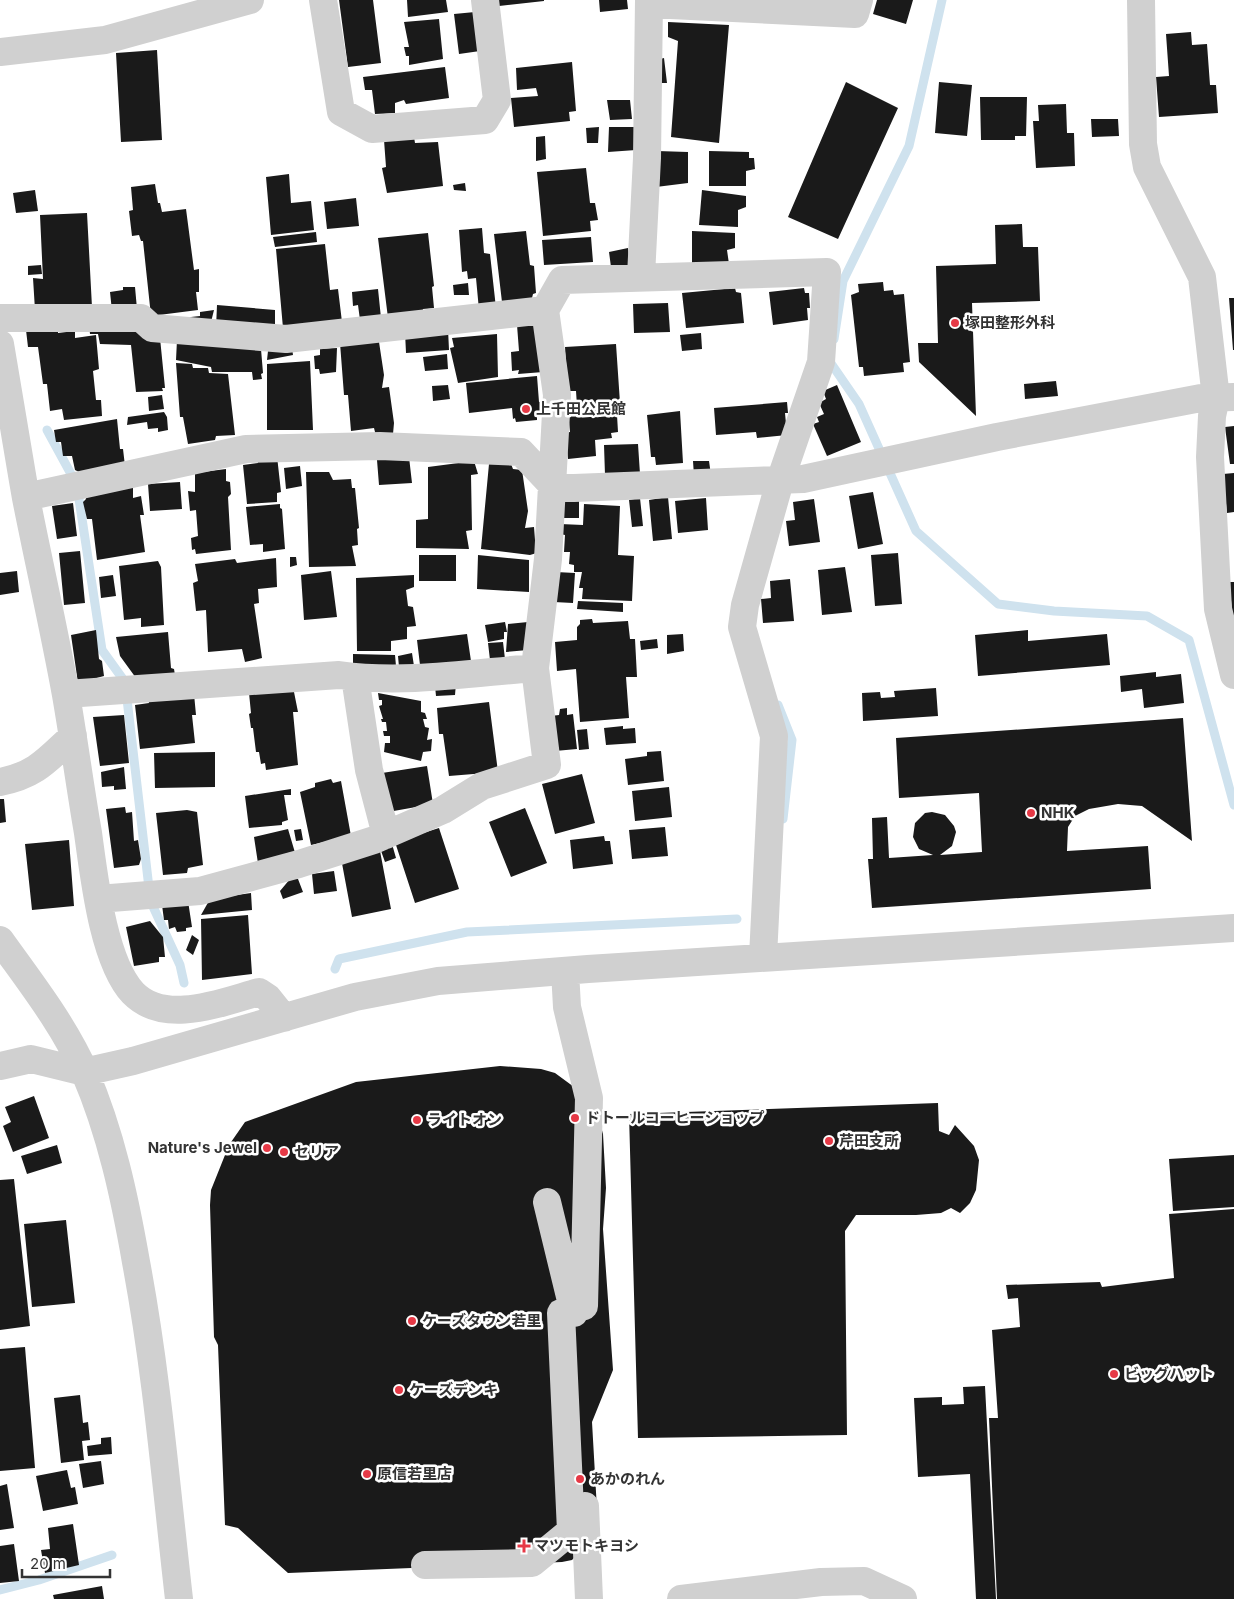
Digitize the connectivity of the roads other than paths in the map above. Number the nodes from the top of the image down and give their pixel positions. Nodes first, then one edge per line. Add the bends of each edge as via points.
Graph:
1 (250, 0) edge
2 (323, 0) edge
3 (485, 0) edge
4 (859, 0) edge
5 (1141, 0) edge
6 (649, 2) edge
7 (0, 52) edge
8 (641, 276) junction
9 (545, 310) junction
10 (0, 318) edge
11 (0, 344) edge
12 (1225, 398) edge
13 (789, 481) junction
14 (552, 486) junction
15 (26, 497) junction
16 (535, 668) junction
17 (1234, 675) edge
18 (355, 677) junction
19 (66, 694) junction
20 (72, 736) junction
21 (0, 782) edge
22 (386, 835) junction
23 (98, 899) junction
24 (1234, 928) edge
25 (0, 940) edge
26 (762, 958) junction
27 (565, 971) junction
28 (284, 1018) junction
29 (0, 1066) edge
30 (84, 1072) junction
31 (546, 1202) dead end
32 (425, 1565) dead end
33 (179, 1599) edge
34 (589, 1599) edge
35 (681, 1599) edge
36 (903, 1599) edge

1 - 7 street via 105,40
2 - 3 street via 340,112 372,129 485,120 497,100
4 - 6 street via 856,14
5 - 12 street via 1143,144 1147,167 1202,277
6 - 8 street via 647,158
8 - 9 street via 562,280
8 - 13 street via 827,272 820,362
9 - 10 street via 286,339 152,328 141,318
9 - 14 street via 557,395
11 - 15 street
12 - 13 street via 1201,398
12 - 17 street via 1212,416 1210,457 1218,609
13 - 14 street
13 - 26 street via 746,605 742,627 774,736
14 - 15 street via 521,452 380,446 246,449
14 - 16 street via 548,559
15 - 19 street
16 - 18 street via 432,677
16 - 22 street via 547,764 482,786 443,810
18 - 19 street via 339,675
18 - 22 street via 369,770
19 - 20 street
20 - 21 street via 38,769
20 - 23 street
22 - 23 street via 300,864 200,891
23 - 28 street via 110,949 121,974 134,993 153,1006 174,1010 191,1008 259,992
24 - 26 street
25 - 30 street via 48,1009
26 - 27 street
27 - 28 street via 438,981 355,997
27 - 32 street via 567,1007 589,1098 584,1306 561,1313 571,1531 532,1563
28 - 30 street
29 - 30 street via 31,1060
30 - 33 street via 98,1107 126,1203 150,1336
31 - 34 street via 578,1329
35 - 36 street via 821,1582 864,1581

